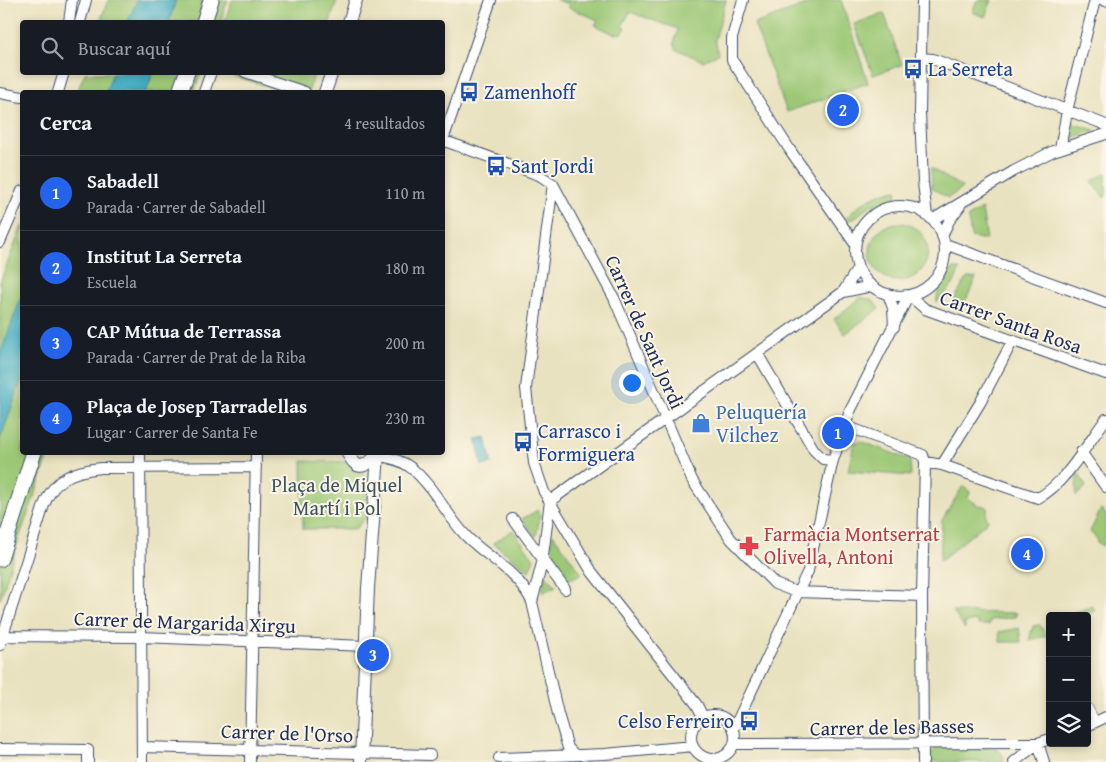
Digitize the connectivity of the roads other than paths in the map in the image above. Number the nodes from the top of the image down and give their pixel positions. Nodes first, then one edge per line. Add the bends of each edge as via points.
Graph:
1 (72, 0) edge
2 (86, 0) edge
3 (211, 0) edge
4 (356, 0) edge
5 (491, 0) edge
6 (744, 0) edge
7 (922, 0) edge
8 (1095, 0) edge
9 (68, 20) edge
10 (81, 20) edge
11 (205, 20) edge
12 (349, 20) edge
13 (921, 58) junction
14 (63, 75) edge
15 (186, 75) edge
16 (210, 75) edge
17 (254, 75) edge
18 (331, 75) edge
19 (59, 90) edge
20 (181, 90) edge
21 (205, 90) edge
22 (299, 90) edge
23 (326, 90) edge
24 (0, 93) edge
25 (20, 98) edge
26 (1067, 111) junction
27 (1106, 125) edge
28 (1106, 134) edge
29 (445, 135) edge
30 (445, 142) edge
31 (1060, 149) junction
32 (923, 183) junction
33 (553, 184) junction
34 (20, 196) edge
35 (962, 203) junction
36 (913, 209) junction
37 (554, 212) junction
38 (572, 217) junction
39 (929, 218) junction
40 (943, 240) junction
41 (0, 242) edge
42 (855, 244) junction
43 (858, 268) junction
44 (872, 286) junction
45 (843, 292) junction
46 (888, 294) junction
47 (909, 295) junction
48 (1106, 303) edge
49 (894, 327) junction
50 (1013, 340) junction
51 (757, 353) junction
52 (1106, 374) edge
53 (665, 419) junction
54 (1106, 419) edge
55 (846, 426) junction
56 (1081, 452) junction
57 (33, 455) edge
58 (140, 455) edge
59 (256, 455) edge
60 (348, 455) edge
61 (377, 455) edge
62 (378, 455) edge
63 (381, 455) edge
64 (833, 460) junction
65 (925, 462) junction
66 (942, 465) junction
67 (139, 466) junction
68 (256, 467) junction
69 (1106, 487) edge
70 (550, 501) junction
71 (513, 519) dead end
72 (543, 558) junction
73 (0, 559) edge
74 (565, 589) dead end
75 (796, 592) junction
76 (922, 596) junction
77 (532, 602) junction
78 (141, 638) junction
79 (1, 640) edge
80 (252, 641) junction
81 (366, 646) junction
82 (744, 703) junction
83 (703, 717) junction
84 (1106, 717) edge
85 (724, 718) junction
86 (1092, 724) edge
87 (734, 728) junction
88 (1046, 740) edge
89 (1038, 743) junction
90 (734, 744) junction
91 (922, 744) junction
92 (693, 746) junction
93 (142, 747) junction
94 (0, 749) edge
95 (250, 749) junction
96 (430, 755) dead end
97 (361, 757) edge
98 (499, 758) dead end
99 (575, 758) edge
100 (713, 761) edge
101 (88, 762) edge
102 (142, 762) edge
103 (250, 762) edge
104 (923, 762) edge
105 (1014, 762) edge
106 (1044, 762) edge

1 - 9 street
2 - 10 street
3 - 11 main road
4 - 12 street
5 - 29 street
6 - 42 street via 732,38 732,60
7 - 13 street
8 - 26 street
13 - 26 street via 933,59
13 - 32 street
14 - 19 street
15 - 20 main road
16 - 21 street
17 - 22 street
18 - 23 street
24 - 25 street
26 - 27 street
26 - 31 street
28 - 31 street
30 - 33 street via 538,175
31 - 35 street via 1014,170
32 - 36 street
32 - 39 street
33 - 37 street
33 - 38 street, Carrer de Sant Jordi
34 - 41 street
35 - 39 street
35 - 40 street via 949,221
36 - 39 street
36 - 42 street via 899,206 869,219 861,228
37 - 38 street via 564,209
37 - 70 street via 526,388 534,462
38 - 53 street, Carrer de Sant Jordi via 614,298
39 - 40 street
40 - 47 street via 944,256 937,277 920,291
40 - 48 street
42 - 43 street
43 - 44 street
43 - 45 street
44 - 45 street
44 - 46 street
45 - 51 street
46 - 47 street
46 - 49 street
47 - 49 street
47 - 50 street, Carrer Santa Rosa via 925,310
49 - 55 street via 850,411
50 - 52 street, Carrer Santa Rosa
50 - 66 street
51 - 53 street
51 - 64 street via 814,450 823,458
53 - 70 street
53 - 75 street, Carrer de Sant Jordi via 692,480 731,539 775,584
54 - 56 street
55 - 64 street
55 - 65 street via 923,455
56 - 66 street via 1058,482 1038,498
56 - 69 street
57 - 73 main road
58 - 67 street
59 - 68 street
60 - 61 street via 353,464 360,466 367,465
62 - 81 street
63 - 77 street via 414,471 468,538 513,573
64 - 75 street via 808,571
65 - 66 street
65 - 76 street
67 - 68 street
67 - 78 street
67 - 79 street via 78,471 49,493
68 - 80 street
70 - 72 street
70 - 83 street via 592,572 697,705
71 - 72 street
72 - 74 street
72 - 77 street
75 - 76 street, Carrer de Sant Jordi
75 - 82 street
76 - 91 street
77 - 99 street via 558,714 568,748
78 - 79 street, Carrer de Margarida Xirgu
78 - 80 street, Carrer de Margarida Xirgu
78 - 93 street
80 - 81 street, Carrer de Margarida Xirgu
80 - 95 street
81 - 97 street
82 - 85 street
82 - 87 street
83 - 85 street via 717,715
83 - 92 street via 693,728
84 - 86 street
85 - 87 street
87 - 90 street
88 - 89 street, Carrer de les Basses
89 - 91 street, Carrer de les Basses
89 - 105 street
89 - 106 street
90 - 91 street, Carrer de les Basses
90 - 100 street via 727,754
91 - 104 street
92 - 99 street
92 - 100 street via 700,755
93 - 95 street, Carrer de l'Orso
93 - 102 street
94 - 101 street via 88,750
95 - 97 street, Carrer de l'Orso
95 - 103 street
96 - 97 street, Carrer de l'Orso
98 - 99 street

